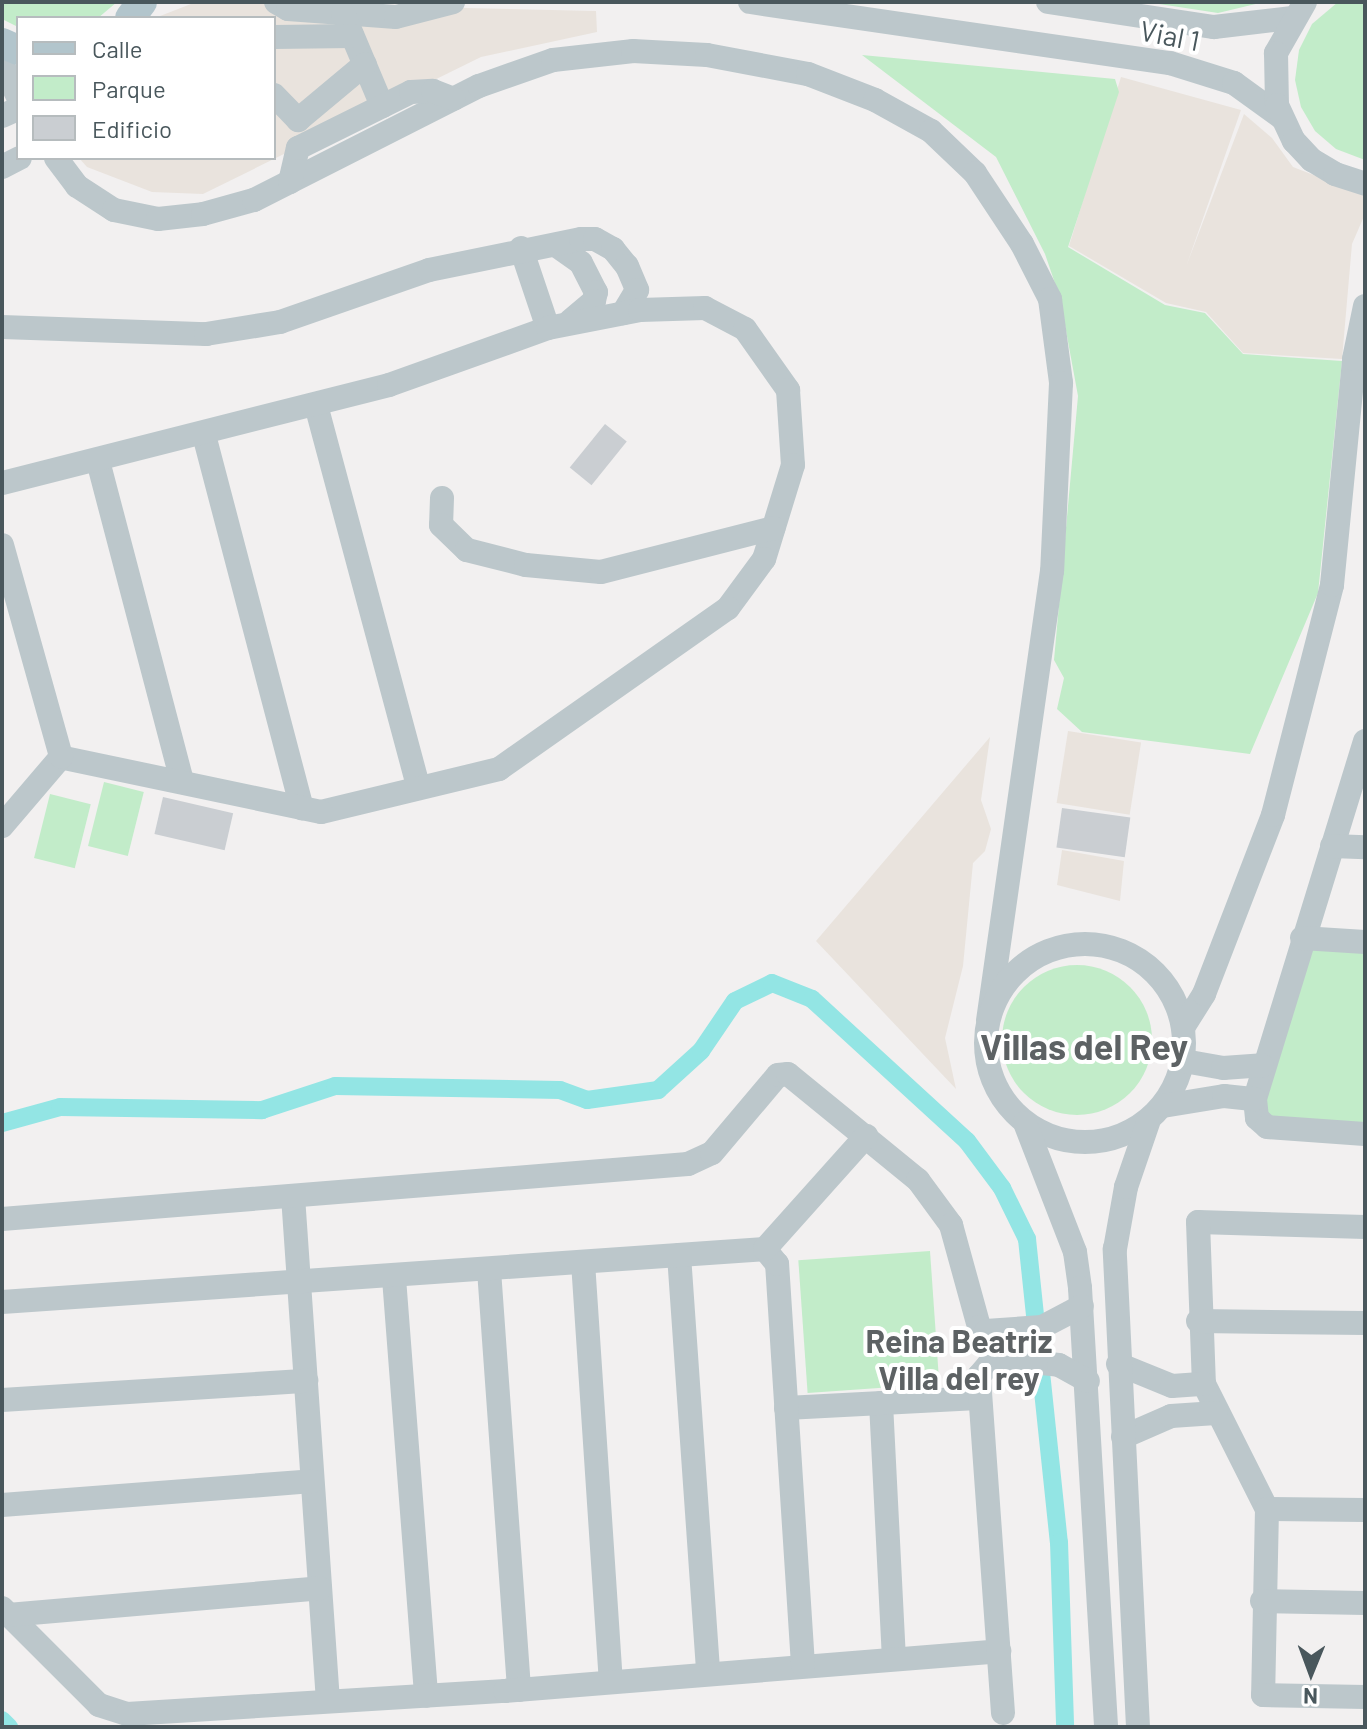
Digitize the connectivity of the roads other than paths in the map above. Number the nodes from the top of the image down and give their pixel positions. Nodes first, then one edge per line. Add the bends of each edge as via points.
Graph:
1 (276, 2) edge
2 (453, 2) edge
3 (750, 2) edge
4 (1048, 2) edge
5 (1298, 10) edge
6 (343, 13) junction
7 (352, 36) junction
8 (276, 37) edge
9 (2, 64) edge
10 (365, 64) junction
11 (16, 93) edge
12 (276, 97) edge
13 (454, 99) junction
14 (382, 106) junction
15 (1281, 117) junction
16 (58, 160) edge
17 (290, 182) junction
18 (1365, 184) edge
19 (557, 246) junction
20 (521, 248) junction
21 (1365, 306) edge
22 (623, 313) junction
23 (558, 326) junction
24 (2, 327) edge
25 (1360, 359) edge
26 (316, 405) junction
27 (204, 435) junction
28 (98, 461) junction
29 (2, 483) edge
30 (442, 498) dead end
31 (773, 528) junction
32 (2, 545) edge
33 (1364, 750) edge
34 (61, 757) junction
35 (182, 782) junction
36 (418, 786) junction
37 (302, 808) junction
38 (2, 826) edge
39 (1332, 846) junction
40 (1365, 847) edge
41 (1302, 938) junction
42 (1365, 942) edge
43 (988, 1020) junction
44 (1184, 1026) junction
45 (1184, 1061) junction
46 (1262, 1065) junction
47 (1255, 1099) junction
48 (1156, 1113) junction
49 (1025, 1123) junction
50 (1365, 1134) edge
51 (866, 1136) junction
52 (293, 1196) junction
53 (2, 1219) edge
54 (1365, 1227) edge
55 (765, 1249) junction
56 (679, 1255) junction
57 (583, 1262) junction
58 (489, 1270) junction
59 (394, 1278) junction
60 (300, 1282) junction
61 (2, 1302) edge
62 (1082, 1306) junction
63 (1198, 1321) junction
64 (1365, 1323) edge
65 (1118, 1364) junction
66 (306, 1381) junction
67 (1088, 1381) junction
68 (1204, 1384) junction
69 (978, 1398) junction
70 (2, 1400) edge
71 (881, 1403) junction
72 (786, 1408) junction
73 (1216, 1413) junction
74 (1123, 1437) junction
75 (312, 1481) junction
76 (2, 1505) edge
77 (1267, 1509) junction
78 (1365, 1510) edge
79 (320, 1588) junction
80 (1262, 1601) junction
81 (1365, 1603) edge
82 (5, 1611) edge
83 (999, 1651) junction
84 (894, 1658) junction
85 (803, 1665) junction
86 (708, 1673) junction
87 (611, 1681) junction
88 (519, 1690) junction
89 (426, 1696) junction
90 (1365, 1697) edge
91 (328, 1701) junction
92 (1003, 1713) dead end
93 (1106, 1727) edge
94 (1138, 1727) edge

1 - 6 street via 288,9
2 - 6 street via 412,16
3 - 15 street, Vial 1 via 1170,63 1234,83
4 - 5 street, Vial 1 via 1214,27
5 - 15 street via 1274,66
6 - 7 street
7 - 8 street
7 - 10 street
9 - 11 street
10 - 12 street via 298,120
10 - 14 street
13 - 14 street via 422,90
13 - 17 street
13 - 43 street via 553,60 633,51 707,55 808,74 875,100 931,131 975,173 1022,244 1050,299 1060,398 1052,571
14 - 17 street via 298,148
15 - 18 street via 1312,160
16 - 17 street via 77,186 114,210 158,219 254,200
19 - 20 street
19 - 22 street via 595,239 613,249 637,290
19 - 23 street via 581,263 596,292 594,301
20 - 23 street
20 - 24 street via 429,270 280,322 206,334
21 - 25 street
22 - 23 street
22 - 31 street via 705,308 745,329 754,341 788,390 793,465
23 - 26 street
25 - 44 street via 1332,585 1273,815 1225,943
26 - 27 street
26 - 36 street
27 - 28 street
27 - 37 street
28 - 29 street
28 - 35 street
30 - 31 street via 441,525 467,550 526,565 601,572
31 - 36 street via 764,559 728,608 499,769
32 - 34 street
33 - 39 street
34 - 35 street
34 - 38 street
35 - 37 street
36 - 37 street via 321,812
39 - 40 street
39 - 41 street
41 - 42 street
41 - 46 street
43 - 44 street via 1001,989 1024,964 1055,948 1088,943 1122,950 1151,968 1173,994
43 - 49 street via 985,1049 991,1077
44 - 45 street
45 - 46 street via 1223,1068
45 - 48 street
46 - 47 street
47 - 48 street via 1224,1096
47 - 50 street via 1257,1118 1267,1127
48 - 49 street via 1120,1136 1088,1142 1055,1137
48 - 65 street via 1126,1187 1115,1249
49 - 62 street via 1075,1252
51 - 52 street via 788,1074 778,1075 712,1153 688,1164
51 - 55 street
51 - 62 street via 918,1180 951,1225 979,1327 1042,1327
52 - 53 street
52 - 60 street
54 - 63 street via 1198,1222
55 - 56 street
55 - 72 street via 777,1264
56 - 57 street
56 - 86 street
57 - 58 street
57 - 87 street
58 - 59 street
58 - 88 street
59 - 60 street
59 - 89 street
60 - 61 street
60 - 66 street
62 - 67 street
63 - 64 street
63 - 68 street
65 - 68 street via 1172,1386
65 - 74 street
66 - 70 street
66 - 75 street
67 - 69 street via 1059,1365 1008,1360 982,1367
67 - 93 street
68 - 73 street
69 - 71 street
69 - 83 street
71 - 72 street
71 - 84 street
72 - 85 street
73 - 74 street via 1171,1416
73 - 77 street
74 - 94 street
75 - 76 street
75 - 79 street
77 - 78 street
77 - 80 street
79 - 82 street
79 - 91 street
80 - 81 street
80 - 90 street via 1263,1695
82 - 91 street via 111,1712
83 - 84 street
83 - 92 street
84 - 85 street
85 - 86 street
86 - 87 street
87 - 88 street
88 - 89 street
89 - 91 street

